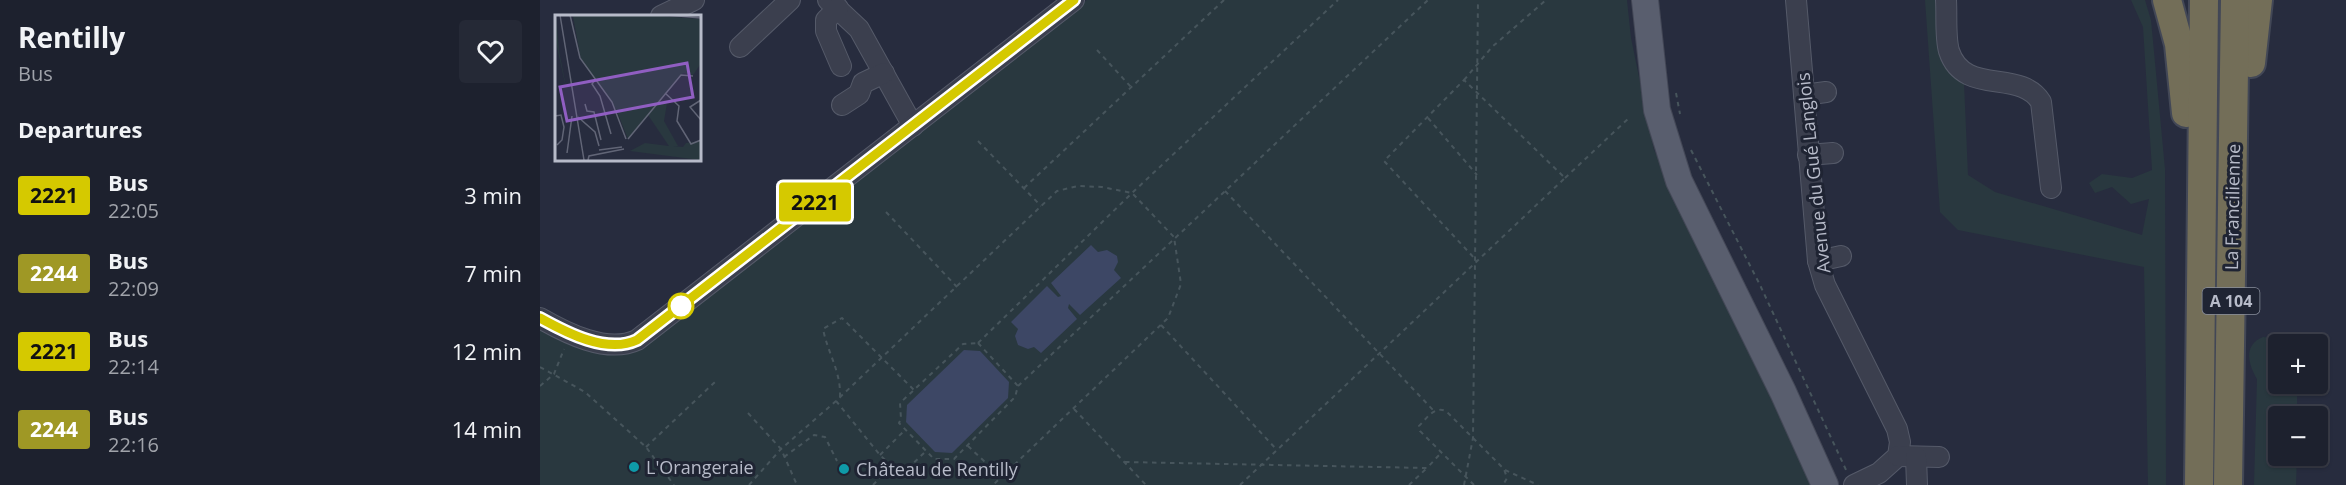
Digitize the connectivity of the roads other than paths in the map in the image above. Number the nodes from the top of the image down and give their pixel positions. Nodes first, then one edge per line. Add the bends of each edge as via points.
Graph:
1 (694, 0) edge
2 (790, 0) edge
3 (1074, 0) edge
4 (1645, 0) edge
5 (1796, 0) edge
6 (1946, 0) edge
7 (2167, 0) edge
8 (2204, 0) edge
9 (2235, 0) edge
10 (2258, 0) edge
11 (833, 4) edge
12 (663, 15) edge
13 (690, 15) edge
14 (740, 47) dead end
15 (841, 66) dead end
16 (884, 73) junction
17 (1826, 92) dead end
18 (1804, 95) junction
19 (842, 105) dead end
20 (2233, 118) junction
21 (913, 126) junction
22 (1833, 153) dead end
23 (1808, 154) junction
24 (2051, 188) dead end
25 (2202, 247) junction
26 (1841, 256) dead end
27 (1818, 261) junction
28 (542, 320) edge
29 (1783, 392) junction
30 (1907, 456) junction
31 (1939, 457) dead end
32 (1846, 482) edge
33 (1825, 485) edge
34 (1917, 485) edge
35 (2199, 485) edge
36 (2228, 485) edge

1 - 12 street
1 - 13 street
2 - 14 street
3 - 21 street
4 - 29 main road via 1657,110 1676,171
5 - 18 street, Avenue du Gué Langlois
6 - 24 street via 1949,52 1966,74 1981,81 2022,85 2036,93 2041,102
7 - 25 highway via 2175,22 2184,78 2190,221
8 - 25 highway, La Francilienne / A 104
9 - 20 highway, La Francilienne / A 104
10 - 20 highway via 2250,84
11 - 15 street via 826,31
11 - 16 street via 859,29
16 - 19 street via 863,83 859,94
16 - 21 street
17 - 18 street
18 - 23 street, Avenue du Gué Langlois
20 - 36 highway, La Francilienne / A 104
21 - 28 street via 637,340 623,345 606,344
22 - 23 street
23 - 27 street, Avenue du Gué Langlois
25 - 35 highway, La Francilienne / A 104
26 - 27 street
27 - 30 street, Avenue du Gué Langlois via 1825,285
29 - 32 main road
29 - 33 main road
30 - 31 street
30 - 32 street via 1879,473
30 - 34 street, Avenue du Gué Langlois

